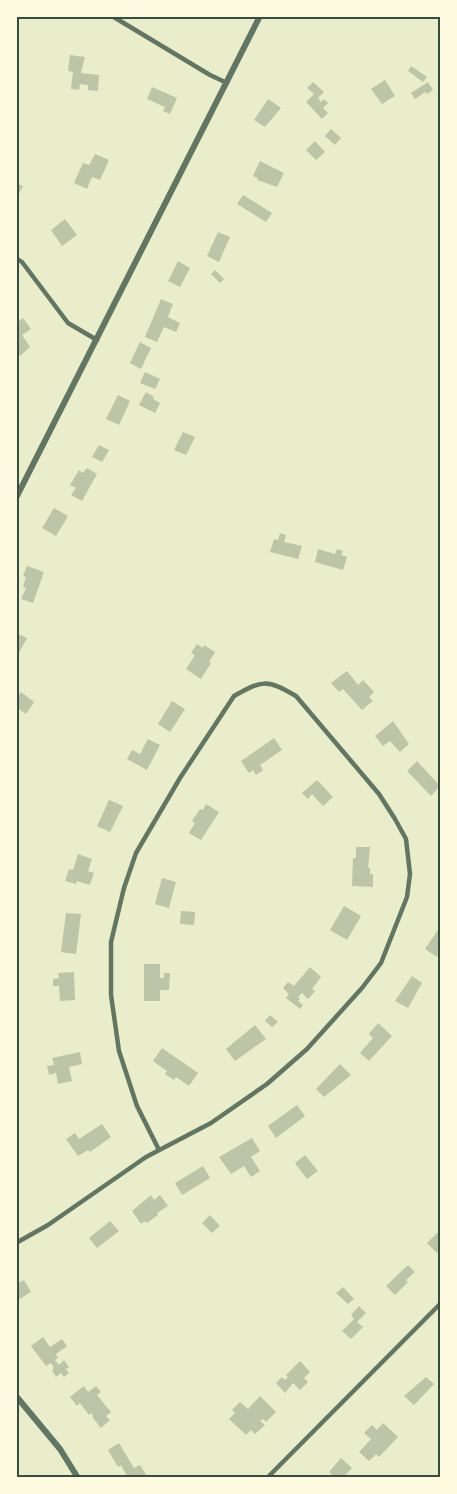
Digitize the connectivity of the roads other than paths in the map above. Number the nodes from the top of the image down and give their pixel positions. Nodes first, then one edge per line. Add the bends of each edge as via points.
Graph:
1 (112, 16) edge
2 (260, 16) edge
3 (227, 83) junction
4 (16, 258) edge
5 (97, 340) junction
6 (16, 498) edge
7 (159, 1150) junction
8 (16, 1243) edge
9 (441, 1304) edge
10 (16, 1396) edge
11 (78, 1478) edge
12 (267, 1478) edge

1 - 3 street
2 - 3 street
3 - 5 street
4 - 5 street via 69,323
5 - 6 street
7 - 7 street via 211,1123 267,1084 307,1049 381,963 407,897 409,856 396,819 296,696 280,686 256,683 234,696 152,824 136,852 124,888 111,942 111,995 122,1062 136,1107
7 - 8 street via 48,1226
9 - 12 street
10 - 11 street via 60,1449

